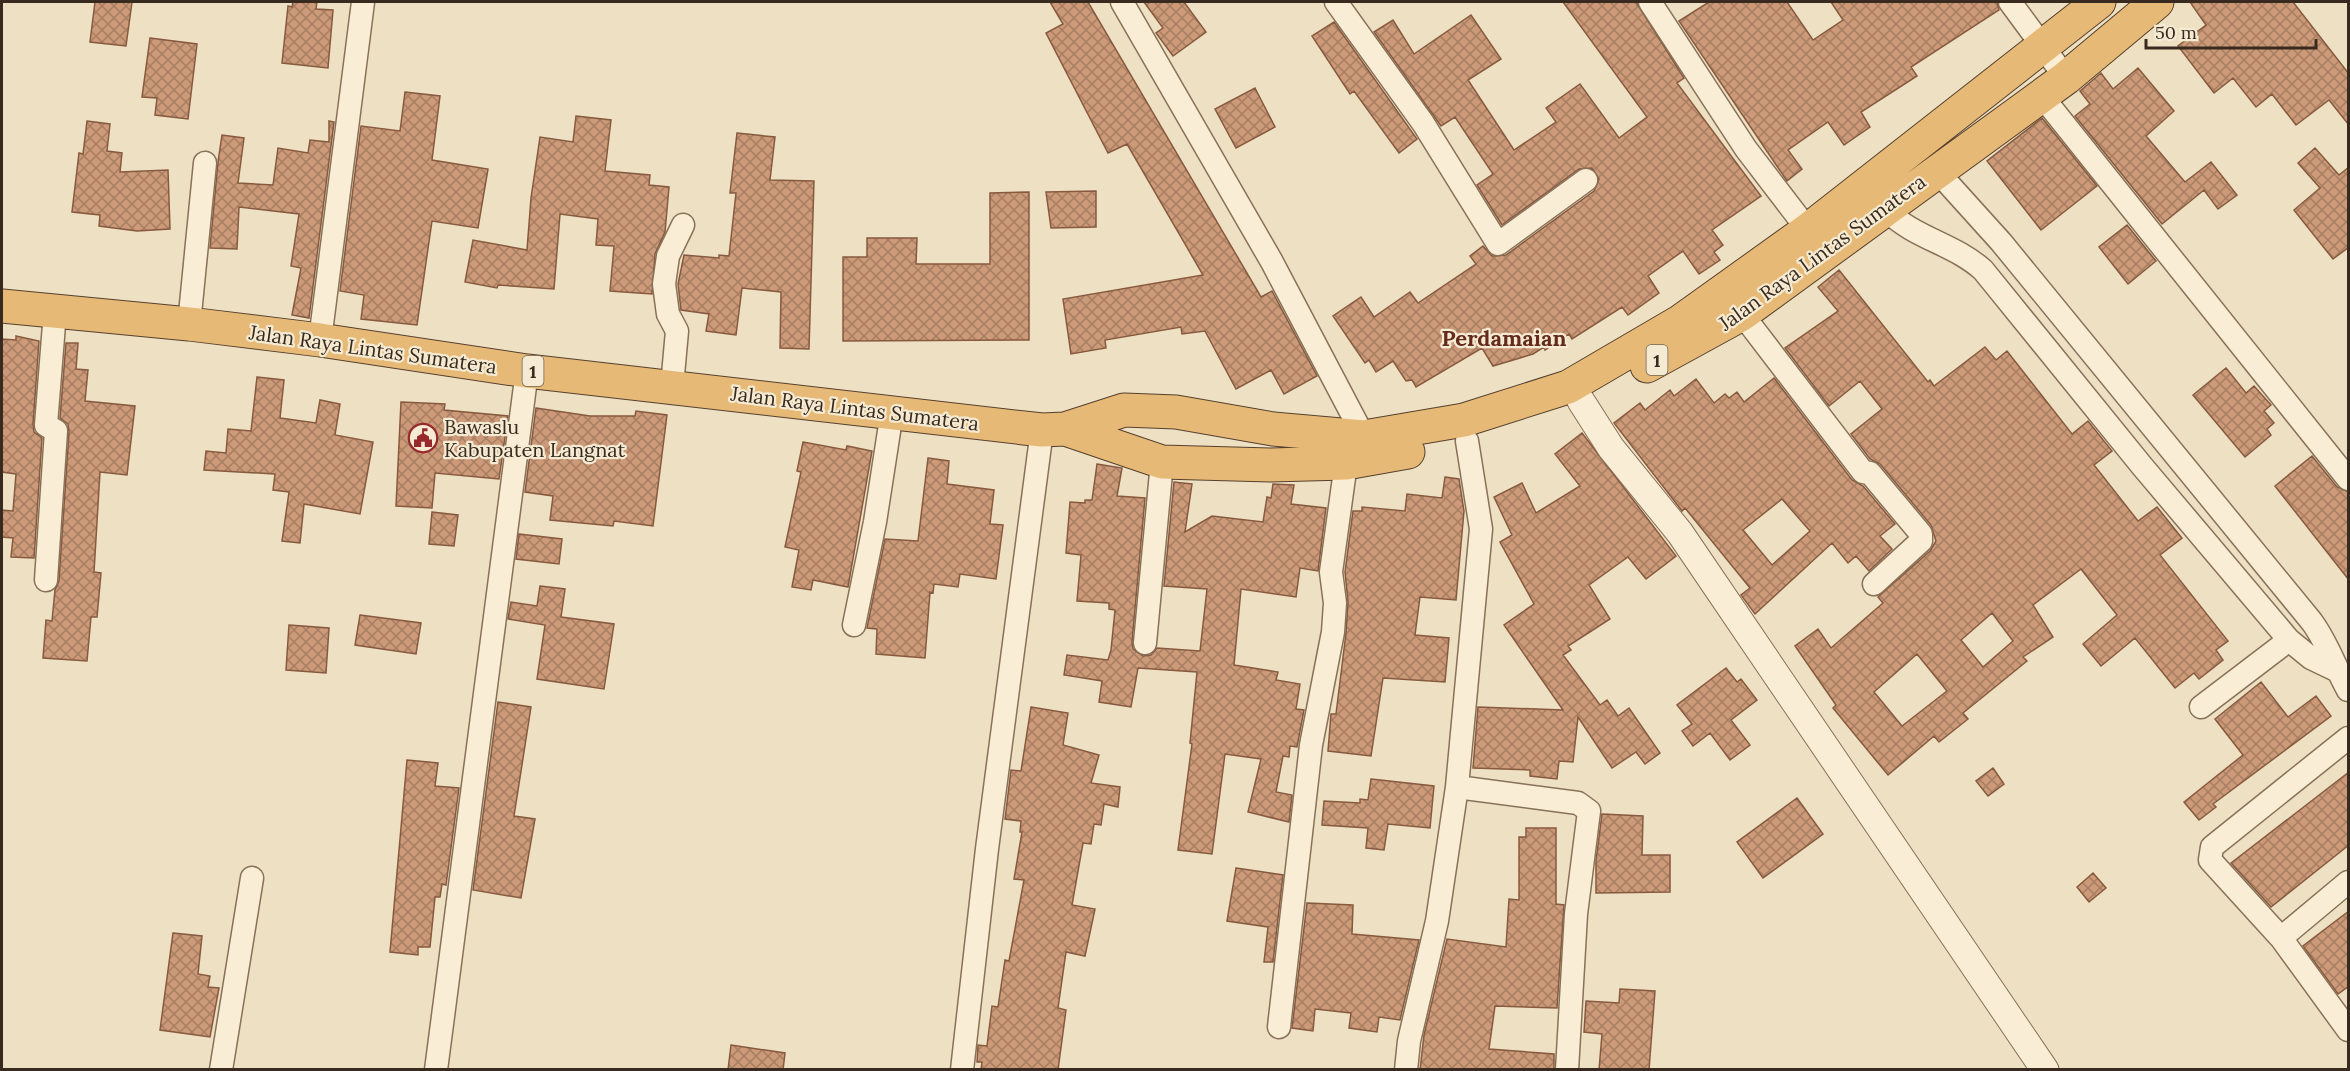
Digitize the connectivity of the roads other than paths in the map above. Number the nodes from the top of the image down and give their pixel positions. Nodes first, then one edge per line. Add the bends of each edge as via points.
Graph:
1 (363, 2) edge
2 (1122, 2) edge
3 (1336, 2) edge
4 (1650, 2) edge
5 (2010, 2) edge
6 (2099, 2) edge
7 (2157, 2) edge
8 (2043, 46) junction
9 (2054, 86) junction
10 (206, 163) dead end
11 (1936, 170) junction
12 (1587, 180) dead end
13 (1884, 209) junction
14 (683, 225) dead end
15 (1808, 230) junction
16 (2, 306) edge
17 (55, 312) junction
18 (1742, 314) junction
19 (189, 324) junction
20 (320, 340) junction
21 (527, 371) junction
22 (672, 386) junction
23 (1581, 401) junction
24 (892, 412) junction
25 (1054, 430) junction
26 (1364, 437) junction
27 (1467, 441) junction
28 (1161, 462) junction
29 (1346, 463) junction
30 (2349, 480) edge
31 (46, 580) dead end
32 (1874, 584) dead end
33 (854, 625) dead end
34 (2289, 640) junction
35 (1145, 643) dead end
36 (2336, 670) junction
37 (2349, 690) edge
38 (2201, 708) dead end
39 (2349, 738) edge
40 (1457, 787) junction
41 (252, 878) dead end
42 (2349, 882) edge
43 (2281, 938) junction
44 (1280, 1027) dead end
45 (2349, 1030) edge
46 (221, 1070) edge
47 (436, 1070) edge
48 (962, 1070) edge
49 (1406, 1070) edge
50 (1567, 1070) edge
51 (2045, 1070) edge

1 - 20 street
2 - 26 street via 1272,262
3 - 12 street via 1423,123 1497,244
4 - 15 street via 1746,149
5 - 8 street
6 - 8 highway, Jalan Raya Lintas Sumatera / 1
7 - 9 highway, Jalan Raya Lintas Sumatera / 1
8 - 9 street
8 - 15 highway, Jalan Raya Lintas Sumatera / 1
9 - 11 highway, Jalan Raya Lintas Sumatera / 1
9 - 30 street
10 - 19 street
11 - 13 highway, Jalan Raya Lintas Sumatera / 1
11 - 36 street via 2001,242 2312,622 2328,645
13 - 18 highway, Jalan Raya Lintas Sumatera / 1
13 - 34 street via 1911,231 1955,251 1983,270
14 - 22 street via 668,256 664,284 668,314 677,331
15 - 26 highway, Jalan Raya Lintas Sumatera / 1 via 1682,321 1568,387 1464,420
16 - 17 highway, Jalan Raya Lintas Sumatera / 1
17 - 19 highway, Jalan Raya Lintas Sumatera / 1
17 - 31 street via 46,425 56,431
18 - 23 highway, Jalan Raya Lintas Sumatera / 1
18 - 32 street via 1863,472 1870,473 1921,534 1921,541 1907,556
19 - 20 highway, Jalan Raya Lintas Sumatera / 1
20 - 21 highway, Jalan Raya Lintas Sumatera / 1
21 - 22 highway, Jalan Raya Lintas Sumatera / 1
21 - 47 street
22 - 24 highway, Jalan Raya Lintas Sumatera / 1
23 - 27 highway, Jalan Raya Lintas Sumatera / 1
23 - 51 street via 1611,448 1693,552
24 - 25 highway, Jalan Raya Lintas Sumatera / 1
24 - 33 street
25 - 26 highway, Jalan Raya Lintas Sumatera / 1 via 1124,410 1176,412 1274,429
25 - 28 highway, Jalan Raya Lintas Sumatera / 1
25 - 48 street via 987,849
27 - 29 highway, Jalan Raya Lintas Sumatera / 1
27 - 40 street via 1481,530
28 - 29 highway, Jalan Raya Lintas Sumatera / 1
28 - 35 street
29 - 44 street via 1331,572 1333,632 1311,745
34 - 36 street via 2310,658
34 - 38 street
36 - 37 street
39 - 43 street via 2209,853 2210,860
40 - 49 street via 1437,921
40 - 50 street via 1578,803 1589,811 1576,914
41 - 46 street
42 - 43 street
43 - 45 street

